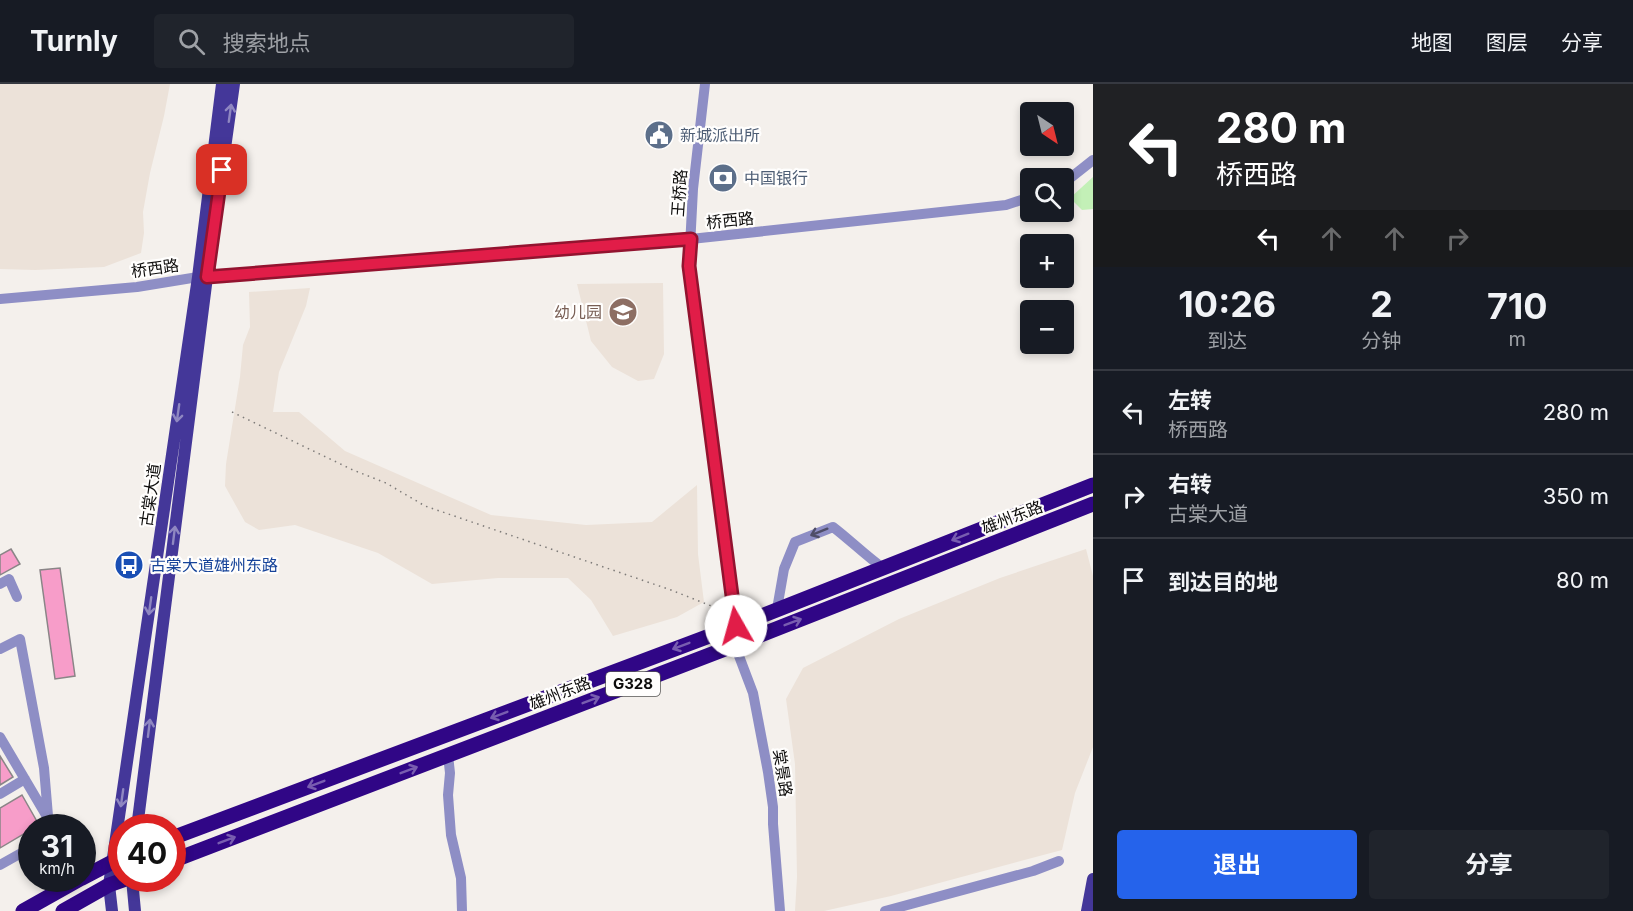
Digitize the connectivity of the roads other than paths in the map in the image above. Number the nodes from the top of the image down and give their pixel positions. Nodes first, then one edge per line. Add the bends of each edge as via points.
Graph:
1 (222, 84) edge
2 (234, 84) edge
3 (705, 84) edge
4 (1093, 160) edge
5 (1074, 175) edge
6 (1020, 200) edge
7 (691, 239) junction
8 (203, 277) junction
9 (0, 299) edge
10 (1093, 485) edge
11 (1093, 504) edge
12 (883, 568) junction
13 (0, 584) edge
14 (17, 597) dead end
15 (777, 609) junction
16 (736, 626) junction
17 (738, 644) junction
18 (0, 649) edge
19 (0, 737) edge
20 (448, 755) junction
21 (25, 779) junction
22 (0, 794) edge
23 (43, 814) edge
24 (47, 814) edge
25 (124, 814) edge
26 (139, 814) edge
27 (186, 833) edge
28 (18, 855) edge
29 (186, 856) edge
30 (1059, 861) dead end
31 (0, 865) edge
32 (1093, 879) edge
33 (108, 886) edge
34 (56, 892) edge
35 (110, 892) edge
36 (133, 892) edge
37 (23, 911) edge
38 (63, 911) edge
39 (112, 911) edge
40 (135, 911) edge
41 (462, 911) edge
42 (780, 911) edge
43 (885, 911) edge
44 (1088, 911) edge

1 - 8 main road, 古棠大道
8 -> 2 main road, 古棠大道
3 - 7 street, 王桥路
4 - 5 street
6 - 7 street, 桥西路 via 1006,205
7 - 8 street, 桥西路
7 - 16 street, 王桥路 via 689,266
8 - 9 street, 桥西路
8 -> 25 main road, 古棠大道
26 -> 8 main road, 古棠大道
10 -> 12 highway, 雄州东路 / G328
17 -> 11 highway, 雄州东路 / G328
12 - 15 highway, 雄州东路 / G328
12 -> 15 street via 833,527 814,534 795,542 784,569
13 - 14 street via 9,579
15 - 16 highway, 雄州东路 / G328
16 -> 27 highway, 雄州东路 / G328
20 -> 17 highway, 雄州东路 / G328
17 - 42 street, 棠景路 via 753,693 768,772
18 - 24 street via 20,639 44,768
19 - 21 street
29 -> 20 highway, 雄州东路 / G328
20 - 41 street via 451,835 461,878
21 - 22 street
21 - 23 street
28 - 31 street
30 - 43 street
32 - 44 main road
33 - 38 highway
34 - 37 highway
35 - 39 main road, 古棠大道
36 - 40 main road

